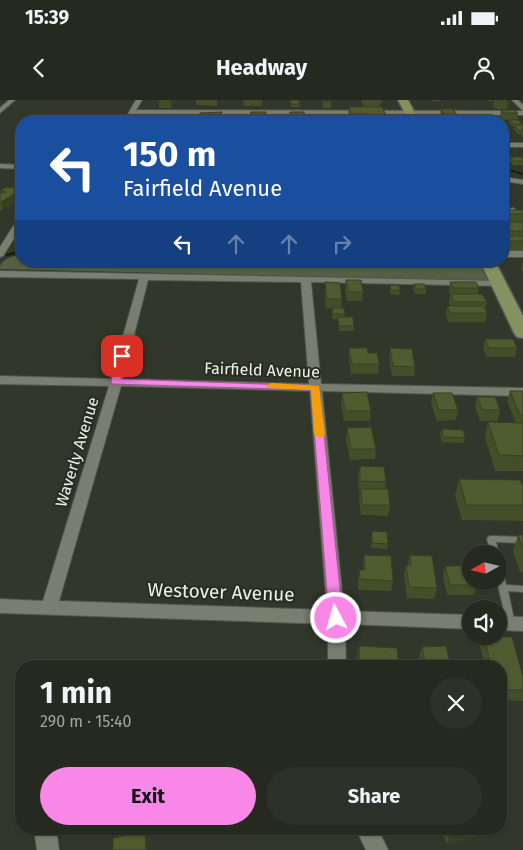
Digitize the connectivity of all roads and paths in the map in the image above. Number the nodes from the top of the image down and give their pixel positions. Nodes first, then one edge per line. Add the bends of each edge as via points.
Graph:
1 (12, 100) edge
2 (139, 100) edge
3 (403, 100) edge
4 (515, 100) edge
5 (523, 109) edge
6 (276, 110) junction
7 (0, 111) edge
8 (132, 112) junction
9 (523, 113) edge
10 (130, 115) edge
11 (276, 115) edge
12 (373, 115) edge
13 (411, 115) edge
14 (468, 115) edge
15 (509, 145) edge
16 (523, 145) edge
17 (0, 166) edge
18 (15, 167) edge
19 (509, 180) edge
20 (523, 182) edge
21 (509, 210) edge
22 (513, 210) edge
23 (15, 230) edge
24 (0, 254) edge
25 (509, 254) edge
26 (523, 254) edge
27 (490, 267) edge
28 (0, 274) edge
29 (144, 277) junction
30 (306, 279) junction
31 (498, 283) junction
32 (523, 333) edge
33 (0, 380) edge
34 (115, 382) junction
35 (316, 388) junction
36 (523, 392) edge
37 (523, 540) edge
38 (493, 545) edge
39 (508, 588) edge
40 (523, 588) edge
41 (503, 590) edge
42 (0, 606) edge
43 (49, 608) junction
44 (336, 618) junction
45 (462, 622) edge
46 (511, 624) edge
47 (337, 660) edge
48 (46, 835) edge
49 (370, 835) edge
50 (48, 850) edge
51 (377, 850) edge

1 - 7 street
2 - 8 street
3 - 13 main road
4 - 5 street
6 - 8 street
6 - 11 street
6 - 12 street
8 - 10 street
9 - 14 street
15 - 16 street
17 - 18 street
19 - 20 street
21 - 22 lane
23 - 24 street
25 - 26 street
27 - 31 main road
28 - 29 street
29 - 30 street
29 - 34 street, Waverly Avenue
30 - 31 street
30 - 35 street
31 - 32 main road
33 - 34 street, Fairfield Avenue
34 - 35 street, Fairfield Avenue
34 - 43 street, Waverly Avenue
35 - 36 street, Fairfield Avenue
35 - 44 street
37 - 38 lane via 491,539
39 - 40 lane
41 - 46 lane
42 - 43 street, Westover Avenue
43 - 44 street, Westover Avenue
44 - 45 street, Westover Avenue
44 - 47 street
48 - 50 street
49 - 51 street

